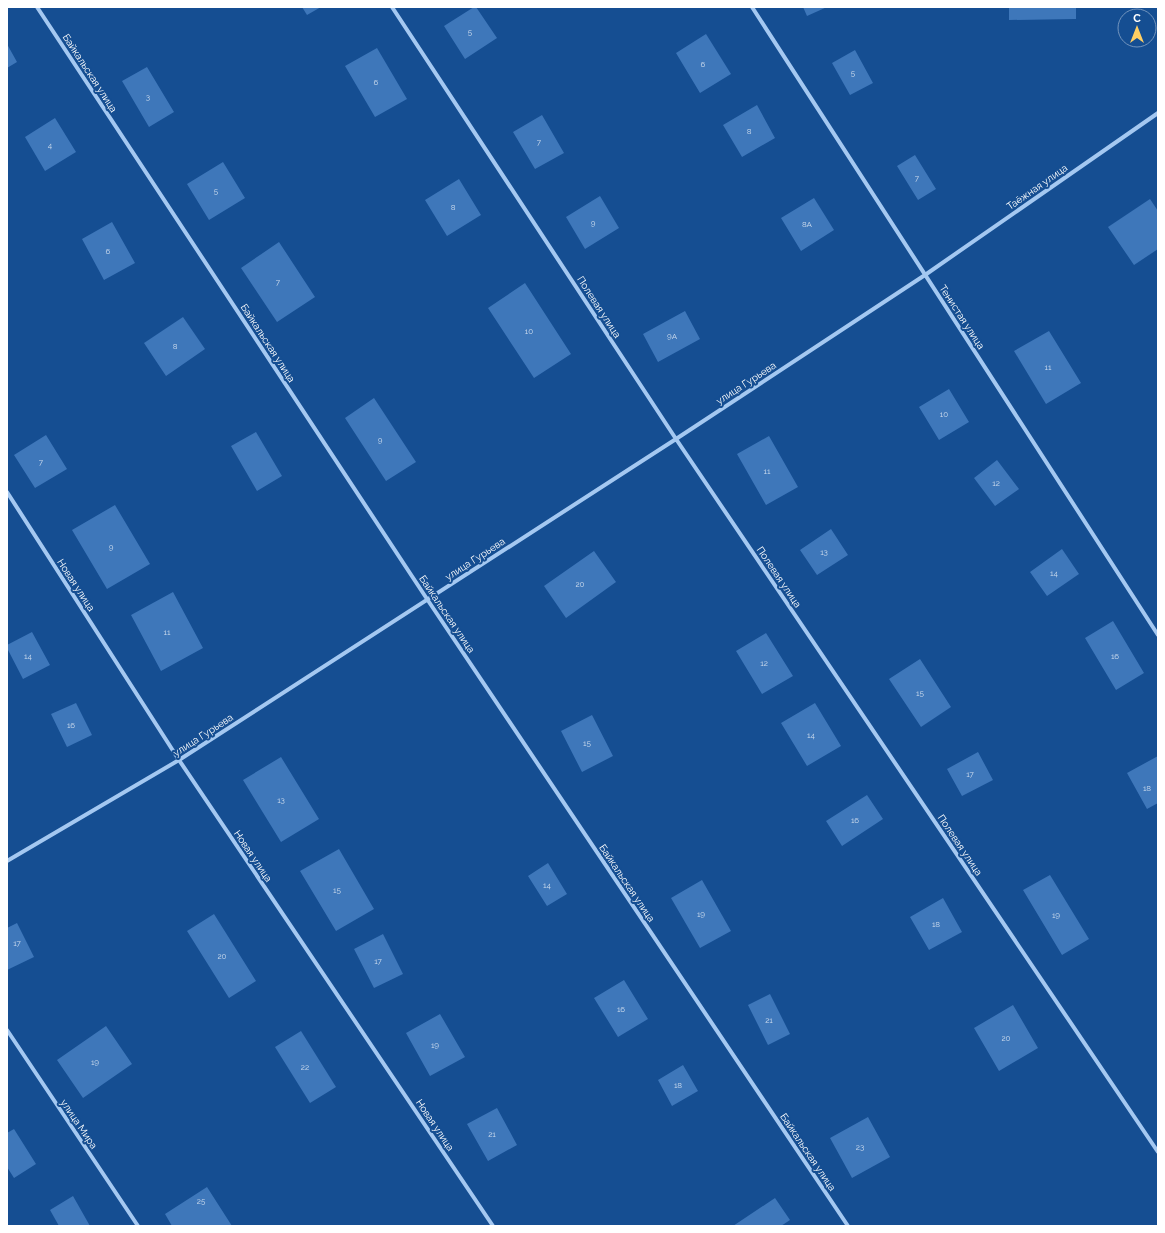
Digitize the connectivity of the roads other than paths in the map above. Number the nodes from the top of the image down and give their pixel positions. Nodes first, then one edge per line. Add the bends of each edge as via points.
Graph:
1 (37, 7) edge
2 (392, 7) edge
3 (752, 7) edge
4 (1158, 113) edge
5 (925, 275) junction
6 (676, 439) junction
7 (7, 492) edge
8 (427, 599) junction
9 (1158, 635) edge
10 (179, 760) junction
11 (7, 861) edge
12 (7, 1030) edge
13 (1158, 1152) edge
14 (138, 1226) edge
15 (493, 1226) edge
16 (848, 1226) edge

1 - 8 street, Байкальская улица
2 - 6 street, Полевая улица
3 - 5 street, Тенистая улица
4 - 5 street, Таёжная улица
5 - 6 street, улица Гурьева
5 - 9 street, Тенистая улица
6 - 8 street, улица Гурьева
6 - 13 street, Полевая улица
7 - 10 street, Новая улица
8 - 10 street, улица Гурьева
8 - 16 street, Байкальская улица
10 - 11 street, улица Гурьева
10 - 15 street, Новая улица
12 - 14 street, улица Мира

